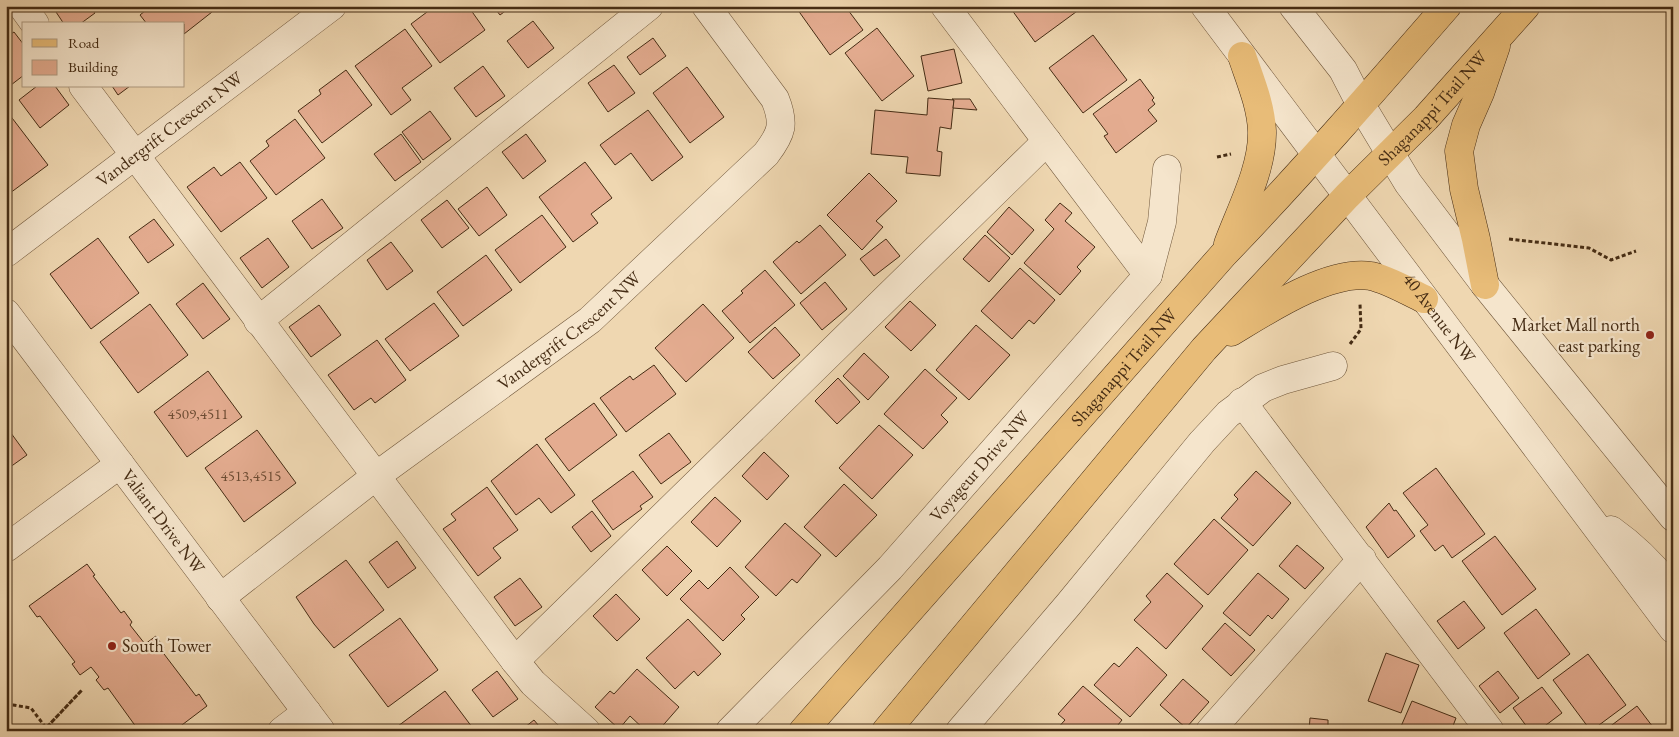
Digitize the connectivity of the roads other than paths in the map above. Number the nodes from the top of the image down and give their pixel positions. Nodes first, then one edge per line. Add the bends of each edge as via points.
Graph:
1 (22, 6) edge
2 (332, 6) edge
3 (649, 6) edge
4 (706, 6) edge
5 (945, 6) edge
6 (1205, 6) edge
7 (1293, 6) edge
8 (1447, 6) edge
9 (1526, 6) edge
10 (34, 22) edge
11 (1500, 35) junction
12 (1242, 56) junction
13 (84, 88) edge
14 (1361, 105) junction
15 (1047, 141) junction
16 (1316, 153) junction
17 (1391, 153) junction
18 (134, 156) junction
19 (1167, 169) dead end
20 (1347, 196) junction
21 (6, 253) edge
22 (1224, 254) junction
23 (1148, 275) junction
24 (1485, 285) junction
25 (1424, 299) junction
26 (8, 321) edge
27 (258, 321) junction
28 (1204, 349) junction
29 (1333, 366) road end
30 (1242, 402) junction
31 (120, 464) junction
32 (376, 476) junction
33 (1673, 517) edge
34 (1590, 519) junction
35 (6, 548) edge
36 (1362, 560) junction
37 (1673, 591) edge
38 (220, 598) junction
39 (1673, 629) edge
40 (515, 661) junction
41 (314, 721) edge
42 (282, 731) edge
43 (586, 731) edge
44 (730, 731) edge
45 (803, 731) edge
46 (886, 731) edge
47 (960, 731) edge
48 (1210, 731) edge
49 (1490, 731) edge

1 - 10 street
2 - 18 street, Vandergrift Crescent NW
3 - 27 street
4 - 32 street, Vandergrift Crescent NW via 775,99 782,127 777,140 590,320
5 - 15 street
6 - 12 street, 40 Avenue NW
7 - 14 street via 1343,70
8 - 14 main road, Shaganappi Trail NW
9 - 11 main road, Shaganappi Trail NW
11 - 17 main road, Shaganappi Trail NW
11 - 24 main road via 1459,152
12 - 16 street, 40 Avenue NW
12 - 22 main road via 1258,106 1261,153
13 - 18 street
14 - 16 main road, Shaganappi Trail NW
14 - 17 street
15 - 23 street
15 - 40 street
16 - 20 street, 40 Avenue NW
16 - 22 main road, Shaganappi Trail NW
17 - 20 main road, Shaganappi Trail NW
17 - 24 street via 1408,183
18 - 21 street, Vandergrift Crescent NW
18 - 27 street
19 - 23 street, Voyageur Drive NW via 1162,222
20 - 25 street, 40 Avenue NW
20 - 28 main road, Shaganappi Trail NW
22 - 45 main road, Shaganappi Trail NW
23 - 44 street, Voyageur Drive NW via 890,568
24 - 33 street
25 - 28 main road via 1371,276 1348,277 1290,299
25 - 34 street, 40 Avenue NW
26 - 31 street, Valiant Drive NW
27 - 32 street
28 - 46 main road, Shaganappi Trail NW
29 - 30 street via 1283,380
30 - 36 street
30 - 47 street via 1202,442
31 - 35 street
31 - 38 street, Valiant Drive NW
32 - 38 street, Vandergrift Crescent NW
32 - 40 street
34 - 37 street via 1625,540 1656,568
34 - 39 street, 40 Avenue NW
36 - 48 street
36 - 49 street
38 - 41 street, Valiant Drive NW
40 - 43 street via 533,683
41 - 42 street

